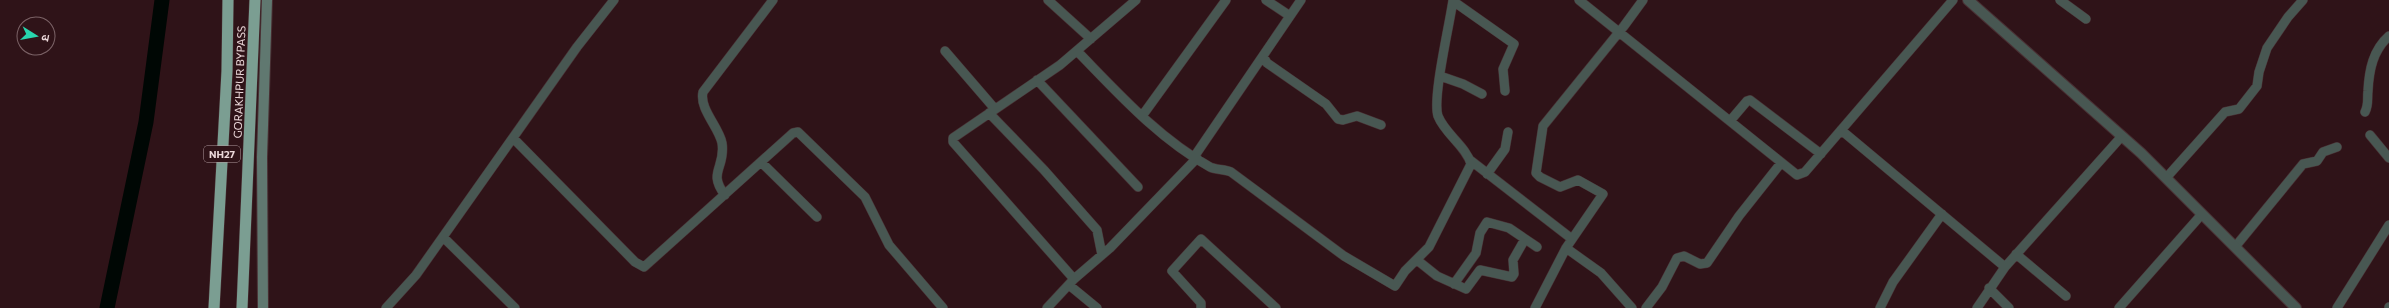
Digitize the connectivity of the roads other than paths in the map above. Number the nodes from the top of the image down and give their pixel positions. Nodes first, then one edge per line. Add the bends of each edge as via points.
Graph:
1 (228, 0) edge
2 (255, 0) edge
3 (267, 0) edge
4 (614, 0) edge
5 (773, 0) edge
6 (1048, 0) edge
7 (1136, 0) edge
8 (1226, 0) edge
9 (1266, 0) edge
10 (1301, 0) edge
11 (1453, 0) edge
12 (1579, 0) edge
13 (1643, 0) edge
14 (1953, 0) edge
15 (1968, 0) edge
16 (2060, 0) edge
17 (2303, 0) edge
18 (1290, 16) junction
19 (2086, 19) dead end
20 (1619, 32) junction
21 (2389, 36) edge
22 (1091, 39) junction
23 (945, 51) dead end
24 (1077, 51) junction
25 (1263, 56) junction
26 (1440, 76) junction
27 (1037, 80) junction
28 (1505, 91) dead end
29 (1482, 94) dead end
30 (992, 111) junction
31 (2365, 112) dead end
32 (1142, 116) junction
33 (1730, 121) junction
34 (1380, 125) dead end
35 (1841, 130) junction
36 (1508, 132) dead end
37 (2370, 135) dead end
38 (2122, 136) junction
39 (513, 138) junction
40 (2337, 147) dead end
41 (1821, 154) junction
42 (1196, 157) junction
43 (2389, 158) edge
44 (1470, 160) junction
45 (761, 162) junction
46 (1781, 163) junction
47 (1487, 174) junction
48 (2166, 178) junction
49 (1138, 187) dead end
50 (725, 195) junction
51 (1942, 214) junction
52 (2202, 214) junction
53 (818, 217) dead end
54 (2389, 225) edge
55 (443, 237) junction
56 (1525, 239) junction
57 (1572, 239) junction
58 (1537, 247) dead end
59 (2235, 247) junction
60 (1566, 248) junction
61 (2016, 254) junction
62 (1102, 255) junction
63 (1417, 260) junction
64 (2005, 267) junction
65 (1071, 282) junction
66 (1454, 284) junction
67 (1989, 288) junction
68 (2066, 296) dead end
69 (214, 308) edge
70 (242, 308) edge
71 (263, 308) edge
72 (386, 308) edge
73 (515, 308) edge
74 (943, 308) edge
75 (1047, 308) edge
76 (1097, 308) edge
77 (1201, 308) edge
78 (1276, 308) edge
79 (1536, 308) edge
80 (1632, 308) edge
81 (1646, 308) edge
82 (1880, 308) edge
83 (1977, 308) edge
84 (2009, 308) edge
85 (2120, 308) edge
86 (2296, 308) edge
87 (2337, 308) edge

1 - 69 highway, NH27 via 227,71
2 - 70 highway, GORAKHPUR BYPASS / NH27
3 - 71 main road via 262,157
4 - 39 street via 577,47
5 - 50 street via 703,92 703,101 722,144 722,163 716,179 717,185
6 - 22 street
7 - 22 street
8 - 32 street
9 - 18 street
10 - 18 street
11 - 26 street
11 - 28 street via 1514,44 1502,72
12 - 20 street
13 - 20 street
14 - 35 street
15 - 38 street
16 - 19 street
17 - 48 street via 2267,48 2257,86 2244,103 2237,110 2225,112
18 - 25 street
20 - 33 street
20 - 57 street via 1541,129 1536,173 1560,187 1578,180 1603,194
21 - 31 street via 2379,45 2371,62 2369,103
22 - 24 street
23 - 30 street
24 - 27 street
24 - 32 street
25 - 34 street via 1271,65 1326,104 1338,119 1357,116
25 - 42 street
26 - 29 street
26 - 44 street via 1437,114 1442,125
27 - 30 street
27 - 49 street
30 - 62 street via 1097,230
30 - 65 street via 956,135 953,142
32 - 42 street via 1164,136
33 - 41 street via 1750,100
33 - 46 street
35 - 41 street
35 - 51 street
36 - 47 street via 1505,149
37 - 43 street
38 - 48 street
38 - 61 street
39 - 50 street via 635,262 644,267
39 - 55 street
40 - 59 street via 2323,152 2317,161 2303,164
41 - 46 street via 1801,175 1792,173
42 - 62 street
42 - 63 street via 1211,167 1231,172 1344,256 1391,286 1397,284 1405,271
44 - 47 street
44 - 63 street via 1470,168 1429,246
45 - 50 street
45 - 53 street
45 - 74 street via 793,133 800,133 865,197 889,245
46 - 81 street via 1739,216 1708,263 1700,264 1684,256 1677,258 1662,287
47 - 57 street
48 - 52 street
51 - 64 street
51 - 82 street via 1893,282
52 - 59 street
52 - 85 street
54 - 87 street
55 - 72 street via 416,276
55 - 73 street
56 - 58 street
56 - 66 street via 1513,260 1512,277 1483,269 1466,289
56 - 66 street via 1502,224 1487,222 1480,233 1476,253
57 - 60 street
59 - 86 street
60 - 79 street
60 - 80 street via 1601,273
61 - 64 street
61 - 68 street
62 - 65 street
63 - 66 street via 1437,276
64 - 67 street
65 - 75 street
65 - 76 street
67 - 83 street
67 - 84 street
77 - 78 street via 1201,303 1172,271 1201,239

